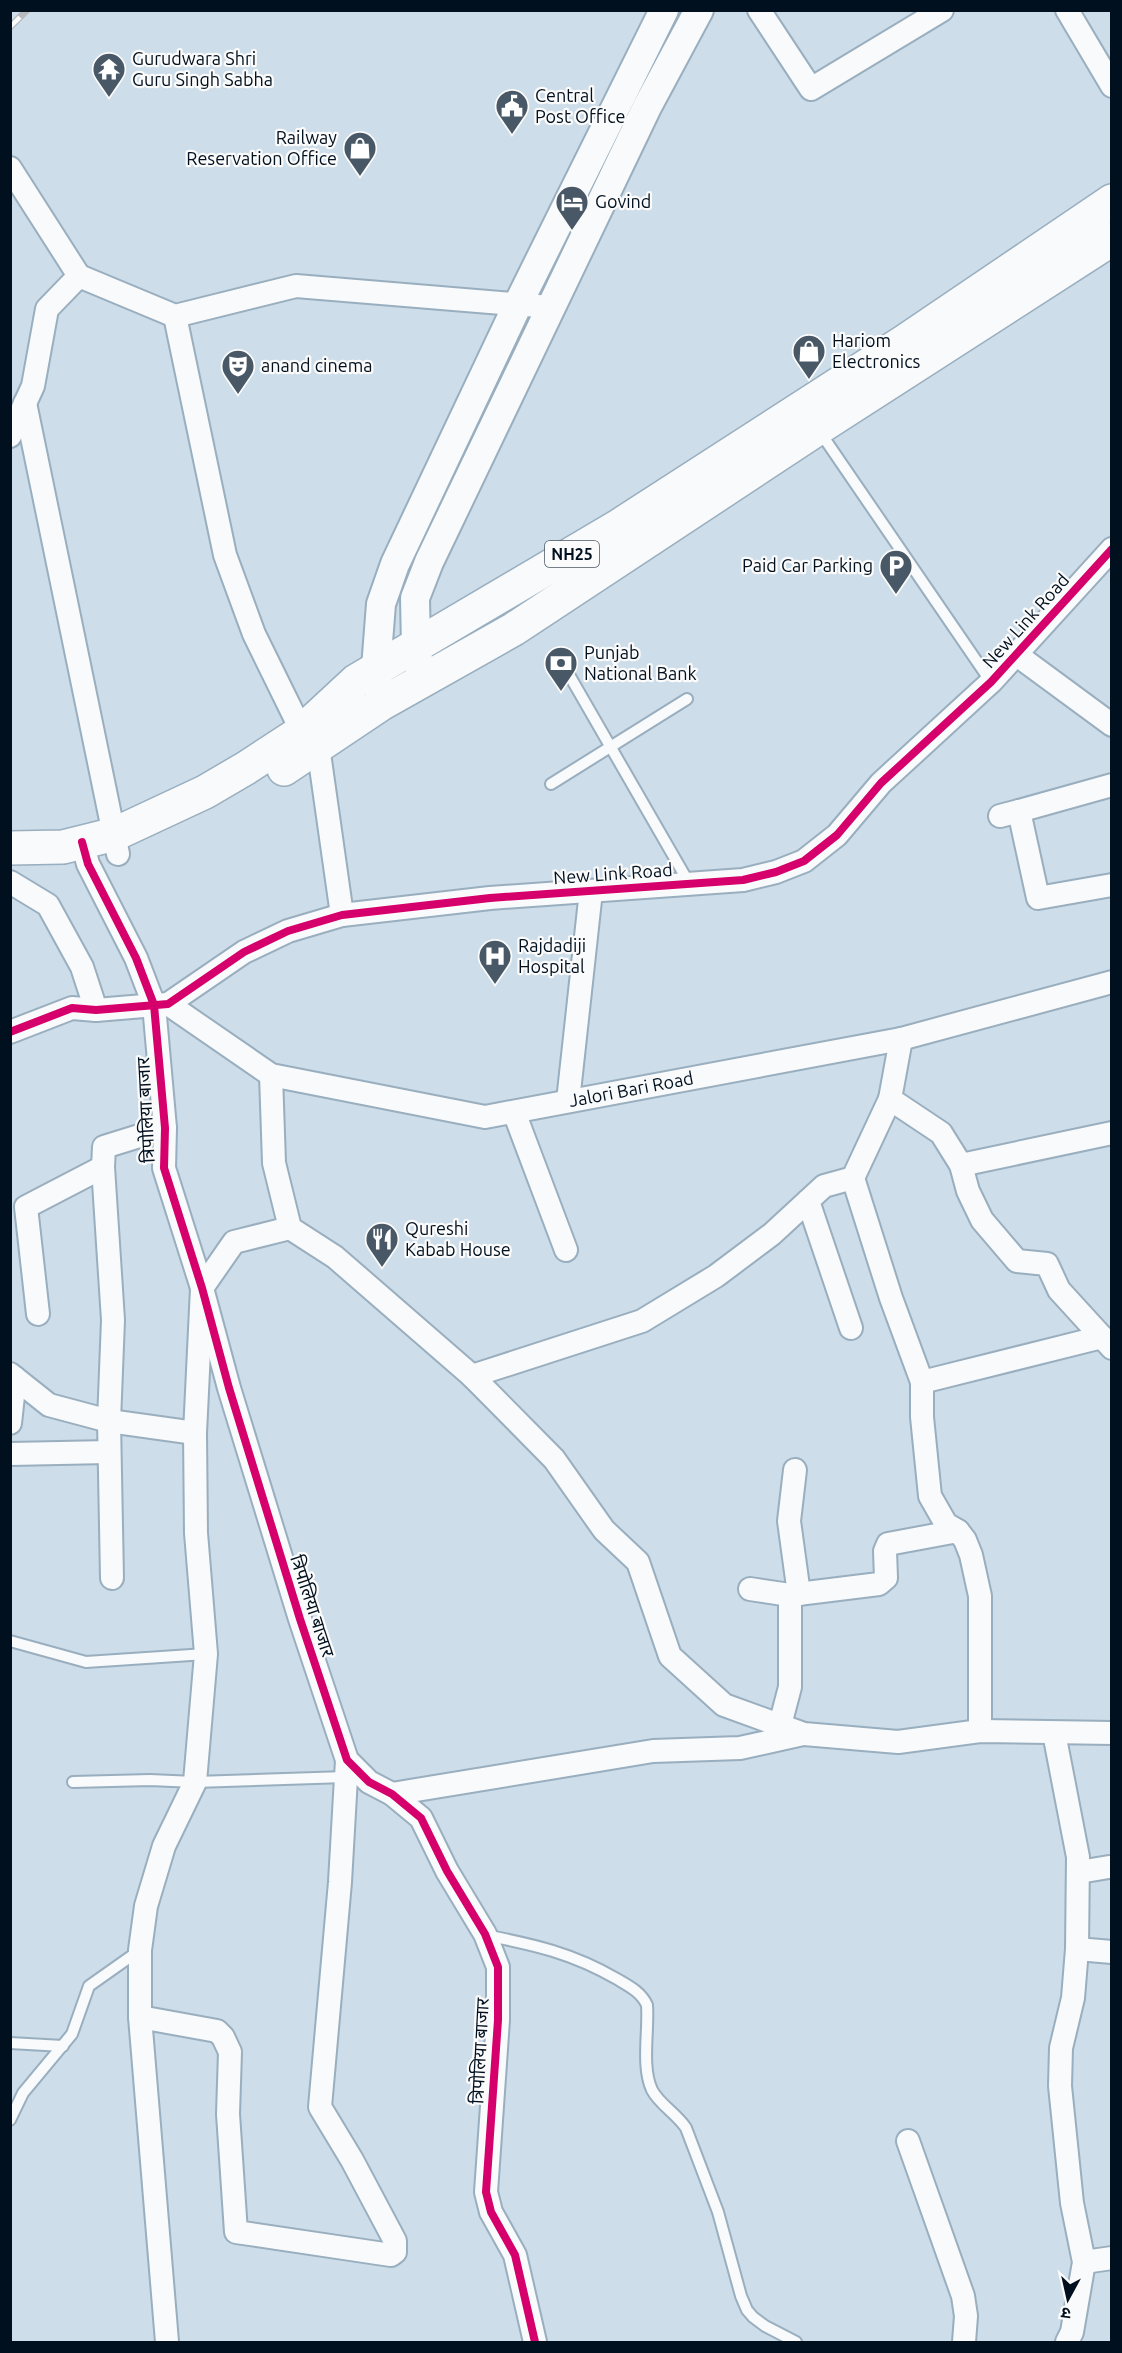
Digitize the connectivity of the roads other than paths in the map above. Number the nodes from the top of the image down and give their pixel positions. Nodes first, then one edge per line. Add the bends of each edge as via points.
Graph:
1 (664, 10) edge
2 (699, 10) edge
3 (759, 10) edge
4 (942, 10) edge
5 (1067, 10) edge
6 (1112, 86) edge
7 (10, 168) edge
8 (1112, 201) edge
9 (1112, 239) edge
10 (79, 276) junction
11 (518, 304) junction
12 (550, 307) junction
13 (175, 316) junction
14 (25, 403) junction
15 (818, 429) junction
16 (10, 436) edge
17 (1112, 549) edge
18 (416, 647) junction
19 (1017, 654) junction
20 (376, 668) junction
21 (568, 673) dead end
22 (421, 681) junction
23 (991, 682) junction
24 (687, 699) dead end
25 (381, 704) junction
26 (1112, 725) edge
27 (311, 743) junction
28 (611, 746) junction
29 (551, 784) dead end
30 (1112, 785) edge
31 (10, 848) edge
32 (101, 849) junction
33 (10, 867) edge
34 (10, 882) edge
35 (690, 884) junction
36 (1112, 885) edge
37 (591, 891) junction
38 (342, 915) junction
39 (1112, 982) edge
40 (161, 1005) junction
41 (96, 1010) junction
42 (10, 1032) edge
43 (901, 1039) junction
44 (271, 1075) junction
45 (890, 1099) junction
46 (568, 1101) junction
47 (514, 1112) junction
48 (165, 1128) junction
49 (1112, 1133) edge
50 (961, 1165) junction
51 (102, 1167) junction
52 (853, 1178) junction
53 (808, 1201) junction
54 (290, 1228) junction
55 (566, 1250) dead end
56 (202, 1288) junction
57 (38, 1314) dead end
58 (851, 1328) dead end
59 (1107, 1343) edge
60 (472, 1376) junction
61 (922, 1382) junction
62 (13, 1383) edge
63 (109, 1421) junction
64 (10, 1423) edge
65 (195, 1433) junction
66 (109, 1452) junction
67 (10, 1455) edge
68 (795, 1470) dead end
69 (958, 1531) junction
70 (112, 1578) dead end
71 (750, 1589) dead end
72 (795, 1595) junction
73 (10, 1641) edge
74 (206, 1654) junction
75 (780, 1725) junction
76 (980, 1731) junction
77 (1053, 1733) junction
78 (1112, 1733) edge
79 (804, 1734) junction
80 (347, 1769) junction
81 (74, 1782) dead end
82 (195, 1782) junction
83 (392, 1794) junction
84 (1108, 1867) dead end
85 (1079, 1872) junction
86 (485, 1935) junction
87 (1077, 1949) junction
88 (140, 1950) junction
89 (1112, 1953) edge
90 (140, 2017) junction
91 (10, 2043) edge
92 (63, 2046) junction
93 (10, 2120) edge
94 (908, 2140) dead end
95 (1112, 2258) edge
96 (1084, 2262) junction
97 (167, 2343) edge
98 (535, 2343) edge
99 (796, 2343) edge
100 (964, 2343) edge
101 (1067, 2343) edge

1 - 11 street
2 - 12 street
3 - 4 street via 811,89
5 - 6 street
7 - 10 street
8 - 18 main road, NH25 via 905,341 637,514
9 - 15 main road, NH25
10 - 13 street
10 - 14 street via 47,309 33,386
11 - 12 street
11 - 13 street via 296,286
11 - 20 street via 395,564 381,604
12 - 18 street via 429,562 415,598
13 - 27 street via 225,555 254,634
14 - 16 street
14 - 32 street, त्रिपोलिया बाजार
15 - 22 main road, NH25 via 514,629
15 - 23 lane
17 - 19 street, New Link Road
18 - 20 main road, NH25
18 - 22 street
19 - 23 street, New Link Road
19 - 26 street
20 - 25 street
20 - 27 main road, NH25 via 340,695
21 - 28 lane
22 - 25 main road, NH25
23 - 35 street, New Link Road via 881,783 837,835 804,861 743,880
24 - 28 lane
25 - 27 main road, NH25
27 - 32 main road, NH25 via 252,789 159,836
27 - 38 street
28 - 29 lane
28 - 35 lane
30 - 36 street via 1010,814 1038,898
31 - 32 main road, NH25
32 - 33 main road, NH25 via 61,869
32 - 40 street, त्रिपोलिया बाजार via 136,958
34 - 41 street via 48,905 82,967
35 - 37 street, New Link Road
37 - 38 street, New Link Road
37 - 46 street
38 - 40 street, New Link Road via 288,931 244,952
39 - 43 street, Jalori Bari Road
40 - 41 street, New Link Road
40 - 44 street, Jalori Bari Road
40 - 48 street, त्रिपोलिया बाजार
41 - 42 street, New Link Road via 72,1008
43 - 45 street
43 - 46 street, Jalori Bari Road
44 - 47 street, Jalori Bari Road via 485,1118
44 - 54 street via 274,1163
45 - 50 street via 941,1133
45 - 52 street
46 - 47 street, Jalori Bari Road
47 - 55 street
48 - 51 street via 104,1148
48 - 56 street, त्रिपोलिया बाजार via 164,1167
49 - 50 street
50 - 59 street via 982,1220 1017,1262 1047,1264 1059,1290
51 - 57 street via 26,1207
51 - 63 street via 113,1320
52 - 53 street via 824,1186
52 - 61 street
53 - 58 street
53 - 60 street via 716,1276 642,1321
54 - 56 street via 234,1242
54 - 60 street via 335,1257
56 - 65 street
56 - 80 street, त्रिपोलिया बाजार via 229,1388
59 - 61 street
60 - 75 street via 554,1459 604,1530 638,1562 670,1656 724,1705
61 - 69 street via 930,1496 946,1524
62 - 63 street via 49,1405
62 - 64 street
63 - 65 street
63 - 66 street
65 - 74 street via 196,1533
66 - 67 street
66 - 70 street
68 - 72 street via 789,1521
69 - 72 street via 888,1544 886,1578 879,1584
69 - 76 street via 971,1555 980,1596
71 - 72 street
72 - 75 street via 790,1687
73 - 74 lane via 86,1662
74 - 82 street
75 - 79 street
76 - 77 street
76 - 79 street via 898,1742
77 - 78 street
77 - 85 street
79 - 83 street via 740,1748 653,1750
80 - 82 lane
80 - 83 street, त्रिपोलिया बाजार
80 - 90 street via 320,2107 395,2241 395,2252 384,2254 236,2232 228,2114 230,2052 217,2031
81 - 82 lane
82 - 88 street via 164,1846 146,1906
83 - 86 street, त्रिपोलिया बाजार via 421,1818
84 - 85 street
85 - 87 street
86 - 98 street, त्रिपोलिया बाजार via 498,1967 486,2192 491,2212 515,2255
86 - 99 lane via 550,1948 576,1958 631,1986 644,1998 652,2090 686,2128 721,2222 741,2296 753,2317
87 - 89 street
87 - 96 street via 1073,1998 1061,2048 1060,2086 1072,2203
88 - 90 street
88 - 92 lane via 89,1986 72,2034
90 - 97 street
91 - 92 lane
92 - 93 lane via 23,2093
94 - 100 street via 963,2296
95 - 96 street
96 - 101 street

